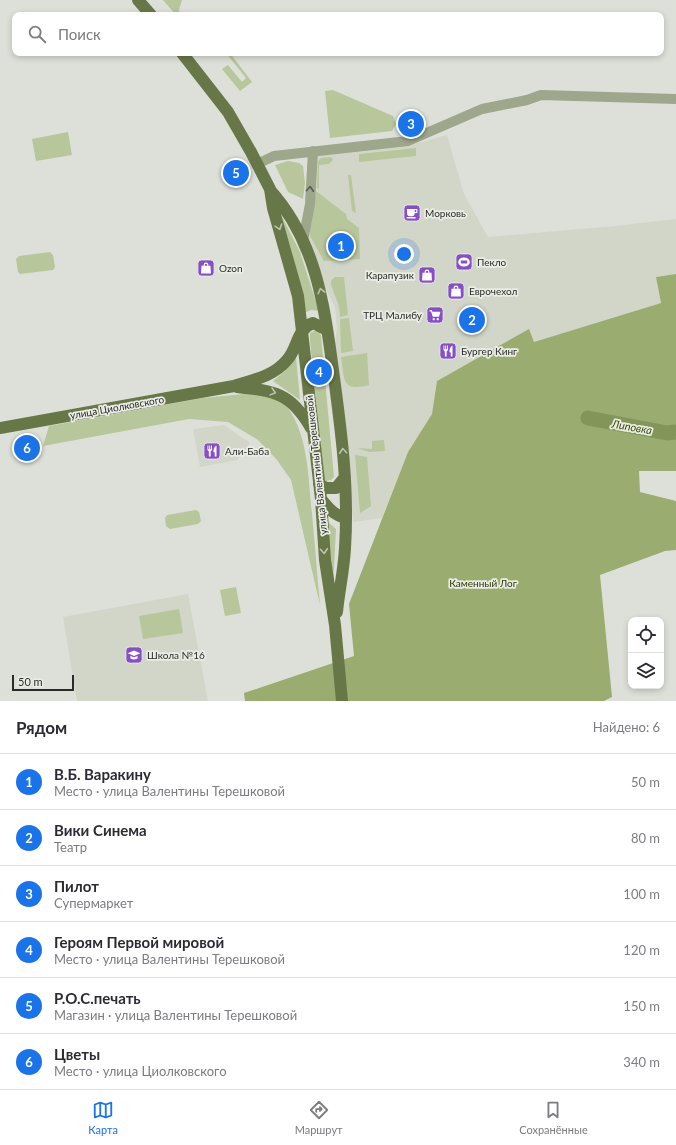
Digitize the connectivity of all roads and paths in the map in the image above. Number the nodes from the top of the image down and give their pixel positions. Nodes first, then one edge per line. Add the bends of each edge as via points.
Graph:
1 (138, 0) edge
2 (148, 12) edge
3 (184, 56) edge
4 (676, 99) edge
5 (313, 152) junction
6 (293, 154) junction
7 (257, 164) junction
8 (312, 168) junction
9 (270, 189) junction
10 (303, 241) junction
11 (303, 330) junction
12 (327, 330) junction
13 (234, 386) junction
14 (0, 428) edge
15 (314, 432) junction
16 (345, 477) junction
17 (319, 484) junction
18 (321, 499) junction
19 (346, 518) junction
20 (335, 629) junction
21 (342, 701) edge

1 - 2 main road
3 - 7 main road, улица Валентины Терешковой via 228,112
4 - 5 street via 541,95 482,109 408,141
5 - 6 street
5 - 8 street
6 - 7 street via 274,156
6 - 8 street via 306,158
7 - 9 main road, улица Валентины Терешковой
10 -> 8 street via 310,204
9 - 10 main road, улица Валентины Терешковой via 295,222
9 -> 11 main road, улица Валентины Терешковой via 298,296
12 -> 10 main road, улица Валентины Терешковой via 318,282
11 - 12 main road via 313,323
11 - 13 main road via 288,360 268,375
11 - 15 main road, улица Валентины Терешковой
16 -> 12 main road, улица Валентины Терешковой
13 - 14 main road, улица Циолковского
13 -> 15 main road via 279,394 302,412
15 - 17 main road, улица Валентины Терешковой
16 - 17 main road via 336,488 326,488
16 - 19 main road, улица Валентины Терешковой
17 - 18 main road, улица Валентины Терешковой
18 - 19 main road via 330,510
18 -> 20 main road, улица Валентины Терешковой via 325,560
19 - 20 main road, улица Валентины Терешковой via 345,550
20 - 21 main road, улица Валентины Терешковой

